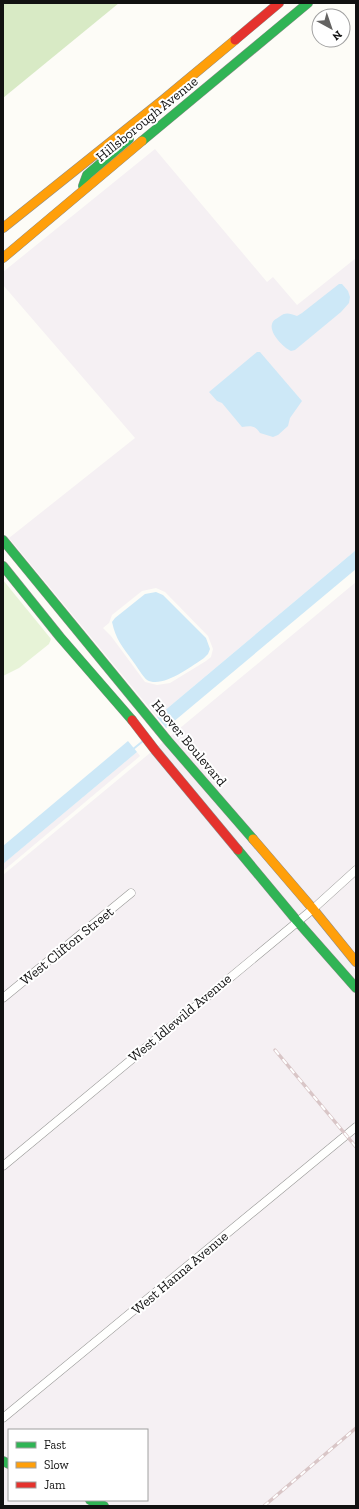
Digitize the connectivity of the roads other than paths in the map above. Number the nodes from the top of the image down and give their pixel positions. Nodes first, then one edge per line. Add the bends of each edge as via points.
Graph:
1 (279, 3) edge
2 (298, 3) edge
3 (308, 3) edge
4 (262, 42) junction
5 (163, 100) junction
6 (82, 190) junction
7 (3, 228) edge
8 (3, 258) edge
9 (3, 540) edge
10 (3, 566) edge
11 (356, 870) edge
12 (131, 893) dead end
13 (313, 909) junction
14 (297, 921) junction
15 (356, 962) edge
16 (356, 988) edge
17 (3, 998) edge
18 (356, 1127) edge
19 (3, 1166) edge
20 (3, 1418) edge
21 (92, 1501) edge
22 (104, 1506) edge

1 - 5 main road, Hillsborough Avenue
2 - 4 main road via 268,28
3 - 4 main road, Hillsborough Avenue
4 - 6 main road, Hillsborough Avenue
5 - 6 main road via 145,124 87,175
5 - 7 main road, Hillsborough Avenue
6 - 8 main road, Hillsborough Avenue
9 - 13 main road, Hoover Boulevard via 168,741
10 - 14 main road, Hoover Boulevard
11 - 13 street, West Idlewild Avenue
12 - 17 street, West Clifton Street
13 - 14 street, West Idlewild Avenue
13 - 15 main road, Hoover Boulevard
14 - 16 main road, Hoover Boulevard
14 - 19 street, West Idlewild Avenue
18 - 20 street, West Hanna Avenue
21 - 22 main road

